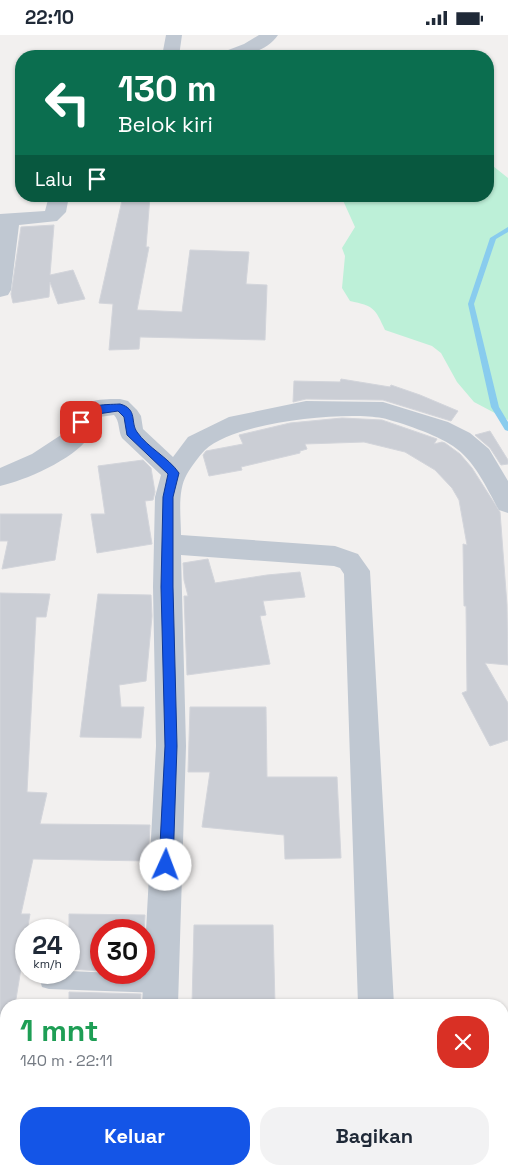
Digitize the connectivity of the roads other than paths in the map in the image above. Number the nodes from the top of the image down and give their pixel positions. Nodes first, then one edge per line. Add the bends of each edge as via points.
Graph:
1 (174, 35) edge
2 (270, 35) edge
3 (172, 50) edge
4 (244, 50) edge
5 (58, 202) edge
6 (5, 220) edge
7 (0, 290) edge
8 (174, 473) junction
9 (0, 477) edge
10 (508, 503) edge
11 (168, 545) junction
12 (80, 984) edge
13 (160, 994) edge
14 (376, 999) edge

1 - 3 street
2 - 4 street
5 - 6 street via 56,212 50,217
6 - 7 street
8 - 9 street via 131,432 125,410 114,407 87,412 78,433 55,452 15,473
8 - 10 street via 197,443 229,426 306,409 383,410 461,439 480,455
8 - 11 street via 168,497
11 - 13 street via 171,746
11 - 14 street via 335,555 349,561 357,571
12 - 13 lane

